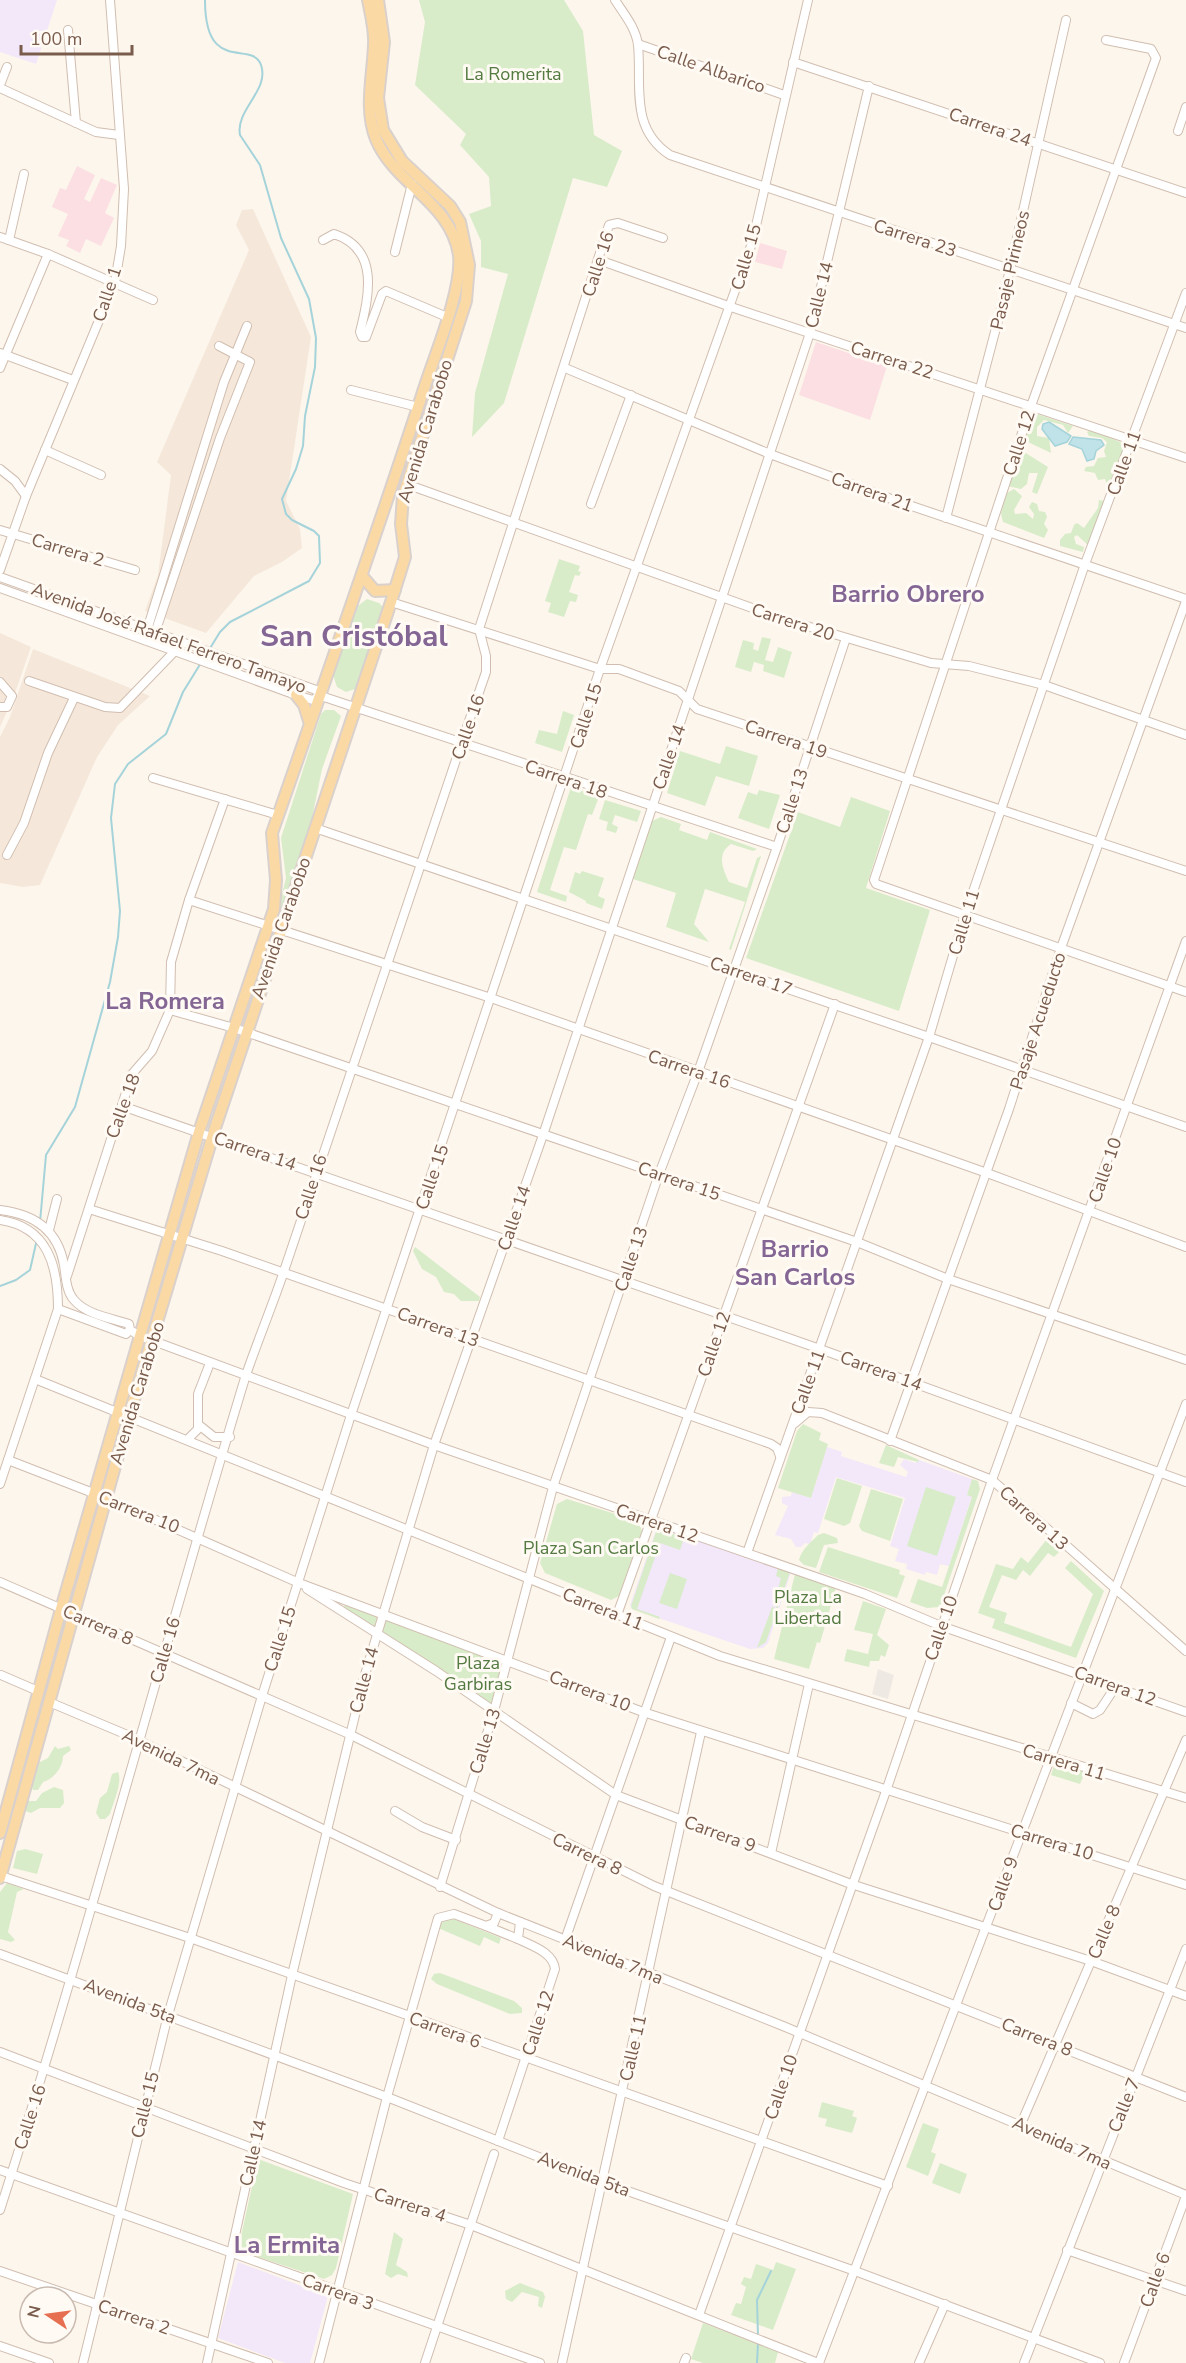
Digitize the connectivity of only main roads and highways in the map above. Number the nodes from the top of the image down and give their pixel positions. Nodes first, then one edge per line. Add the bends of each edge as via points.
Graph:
1 (368, 0) edge
2 (378, 0) edge
3 (362, 576) junction
4 (395, 590) junction
5 (356, 595) junction
6 (392, 602) junction
7 (296, 695) road end
8 (310, 725) junction
9 (49, 1702) junction
10 (34, 1707) junction
11 (0, 1833) edge
12 (0, 1877) edge

1 - 3 main road, Avenida Carabobo via 374,44 370,122 391,163 435,205 450,227 459,254 457,290
2 - 4 main road, Avenida Carabobo via 384,42 378,98 383,130 402,161 455,214 469,265 466,301 406,484 401,517 405,557
3 - 4 main road via 375,591
3 - 5 main road, Avenida Carabobo
4 - 6 main road, Avenida Carabobo
5 - 6 main road
5 - 8 main road, Avenida Carabobo
6 - 9 main road, Avenida Carabobo via 213,1137
7 - 8 main road via 304,705
8 - 10 main road, Avenida Carabobo via 271,842 277,892 268,926 200,1132
9 - 10 main road
9 - 12 main road, Avenida Carabobo
10 - 11 main road, Avenida Carabobo

